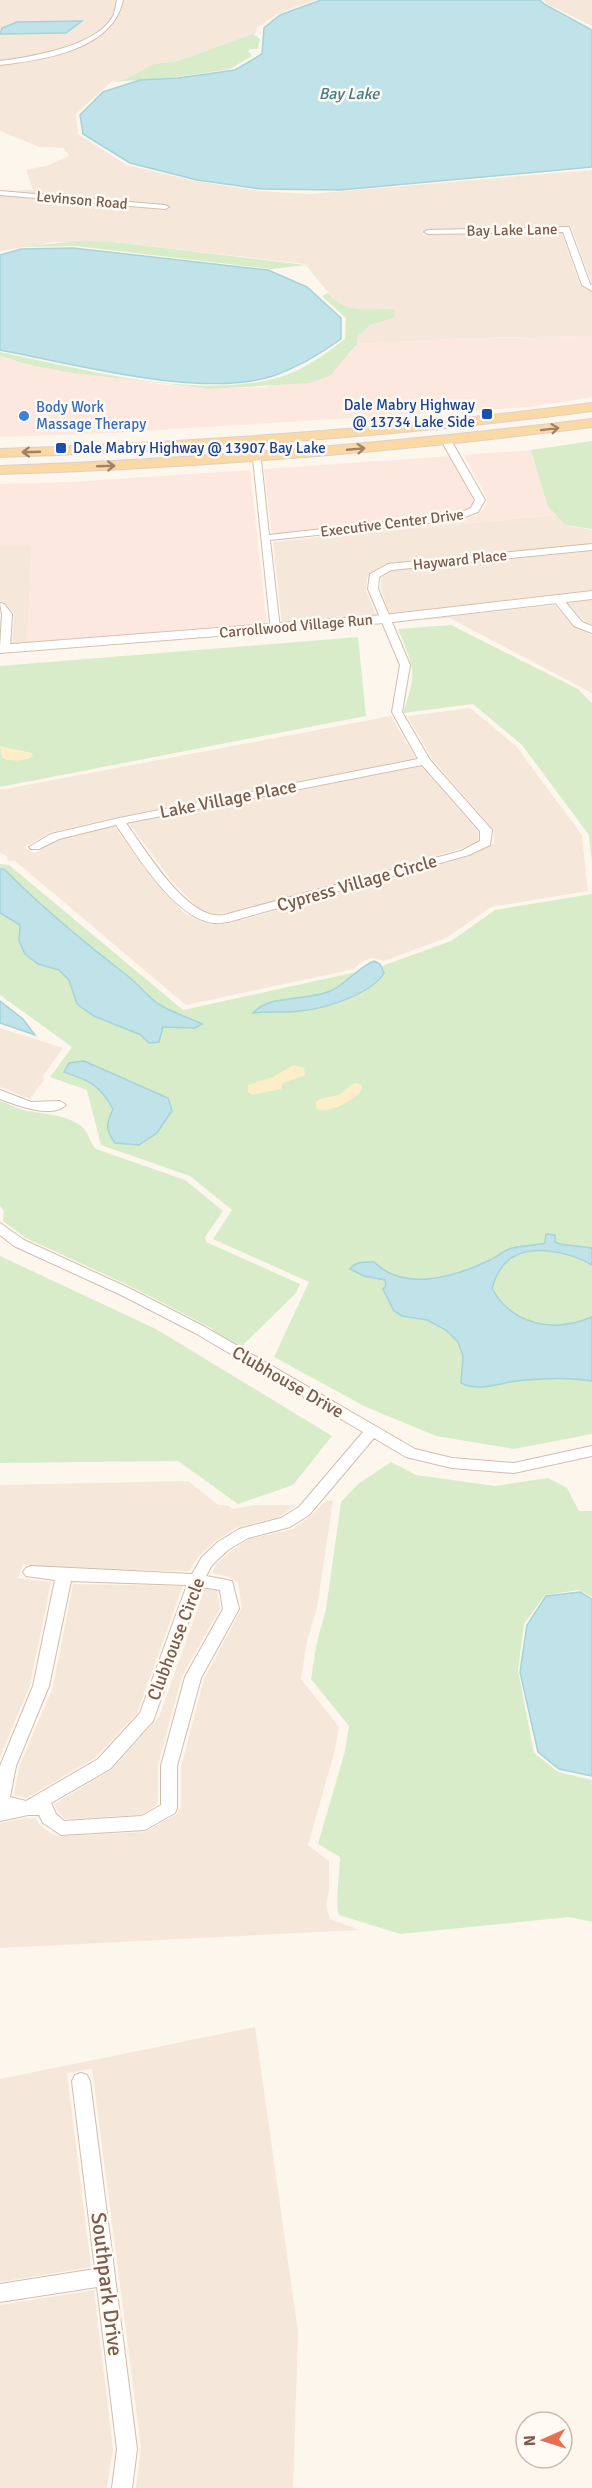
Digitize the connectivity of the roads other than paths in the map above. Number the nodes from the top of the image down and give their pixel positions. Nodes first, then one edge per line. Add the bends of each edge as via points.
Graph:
1 (120, 0) edge
2 (0, 63) edge
3 (0, 193) edge
4 (165, 207) dead end
5 (428, 232) dead end
6 (592, 288) edge
7 (592, 407) edge
8 (592, 423) edge
9 (254, 441) junction
10 (447, 442) junction
11 (0, 453) edge
12 (256, 458) junction
13 (0, 470) edge
14 (265, 538) junction
15 (592, 547) edge
16 (592, 596) edge
17 (559, 601) junction
18 (0, 606) edge
19 (384, 619) junction
20 (275, 629) junction
21 (592, 630) edge
22 (2, 648) edge
23 (425, 761) junction
24 (119, 821) junction
25 (35, 847) dead end
26 (0, 1094) edge
27 (60, 1106) dead end
28 (0, 1228) edge
29 (372, 1431) junction
30 (592, 1451) edge
31 (31, 1572) dead end
32 (64, 1576) junction
33 (197, 1578) junction
34 (28, 1808) junction
35 (0, 1814) edge
36 (81, 2081) dead end
37 (106, 2276) junction
38 (0, 2293) edge
39 (122, 2488) edge

1 - 2 street via 121,8 113,22 98,34 62,50
3 - 4 street, Levinson Road
5 - 6 street, Bay Lake Lane via 566,229 586,285
7 - 9 main road
10 -> 8 main road
9 -> 11 main road
9 - 12 street
12 -> 10 main road
10 - 14 street, Executive Center Drive via 480,500 473,512
13 -> 12 main road
12 - 14 street
14 - 20 street
15 - 19 street, Hayward Place via 388,567 374,576
16 - 17 street, Carrollwood Village Run
17 - 19 street, Carrollwood Village Run
17 - 21 street via 578,624
18 - 22 street via 7,614
19 - 20 street, Carrollwood Village Run
19 - 23 street, Cypress Village Circle via 405,665 397,712
20 - 22 street, Carrollwood Village Run
23 - 24 street, Lake Village Place
23 - 24 street, Cypress Village Circle via 486,830 486,843 465,853 242,915 213,920 192,912 164,882
24 - 25 street, Lake Village Place via 55,836
26 - 27 street via 30,1106
28 - 29 street, Clubhouse Drive via 19,1243 187,1324
29 - 30 street, Clubhouse Drive via 411,1453 452,1463 514,1468
29 - 33 street, Clubhouse Circle via 304,1511 285,1524 244,1533 230,1541 207,1561
31 - 32 street
32 - 33 street
32 - 34 street via 41,1686 8,1766 1,1801
33 - 34 street, Clubhouse Circle via 147,1716 104,1764
33 - 34 street via 227,1585 231,1609 193,1677 170,1766 169,1808 145,1823 61,1828 49,1818 45,1808
34 - 35 street, Clubhouse Circle
36 - 37 street, Southpark Drive
37 - 38 street
37 - 39 street, Southpark Drive via 127,2449

